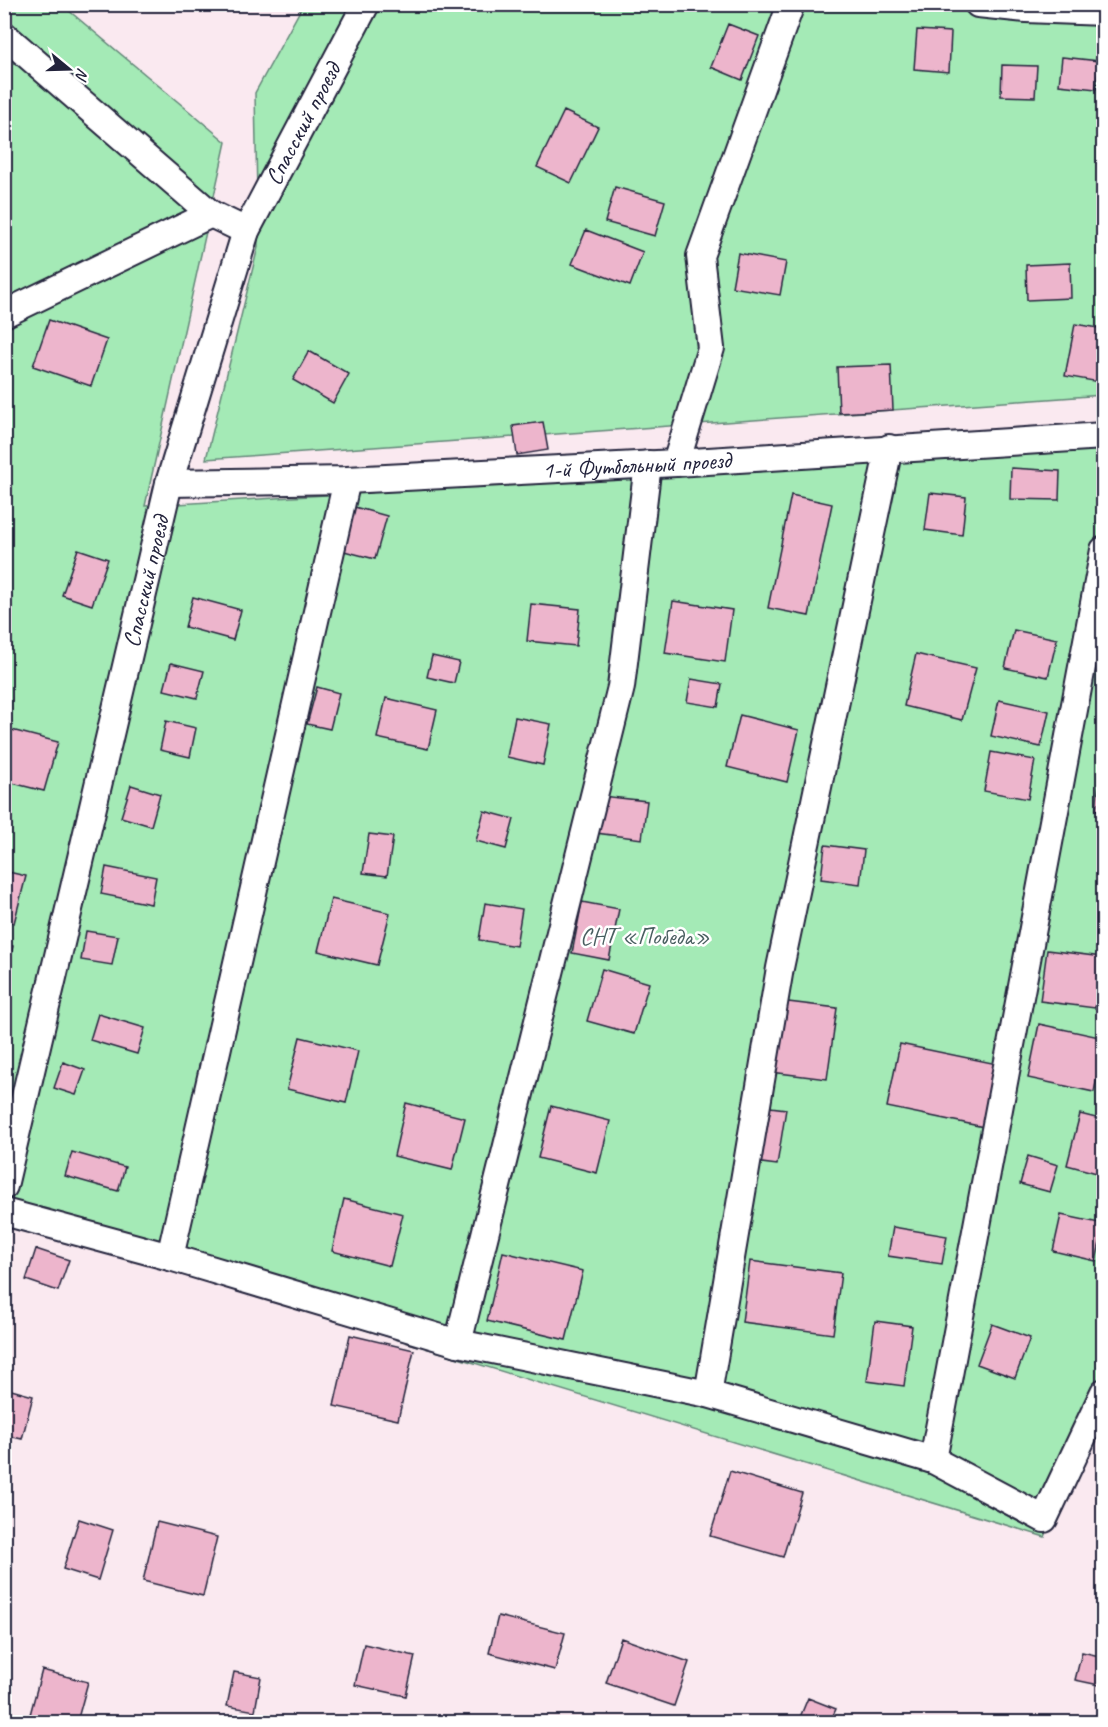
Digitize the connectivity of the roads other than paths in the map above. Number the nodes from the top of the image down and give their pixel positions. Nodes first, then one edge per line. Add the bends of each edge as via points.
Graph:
1 (366, 4) edge
2 (791, 4) edge
3 (978, 4) edge
4 (1104, 12) edge
5 (4, 35) edge
6 (212, 214) junction
7 (246, 231) junction
8 (4, 314) edge
9 (1104, 436) edge
10 (890, 448) junction
11 (676, 463) junction
12 (648, 464) junction
13 (346, 480) junction
14 (169, 483) junction
15 (1104, 550) edge
16 (4, 1186) edge
17 (4, 1212) edge
18 (170, 1257) junction
19 (458, 1343) junction
20 (1104, 1392) edge
21 (708, 1394) junction
22 (933, 1460) junction

1 - 7 street, Спасский проезд
2 - 11 street via 700,256 711,348
3 - 4 street
5 - 6 street
6 - 7 street
6 - 8 street
7 - 14 street, Спасский проезд
9 - 10 street, 1-й Футбольный проезд
10 - 11 street, 1-й Футбольный проезд
10 - 21 street via 780,968
11 - 12 street, 1-й Футбольный проезд
12 - 13 street, 1-й Футбольный проезд
12 - 19 street via 621,687
13 - 14 street, 1-й Футбольный проезд
13 - 18 street
14 - 16 street, Спасский проезд
15 - 22 street
17 - 18 street
18 - 19 street
19 - 21 street
20 - 22 street via 1044,1519
21 - 22 street

